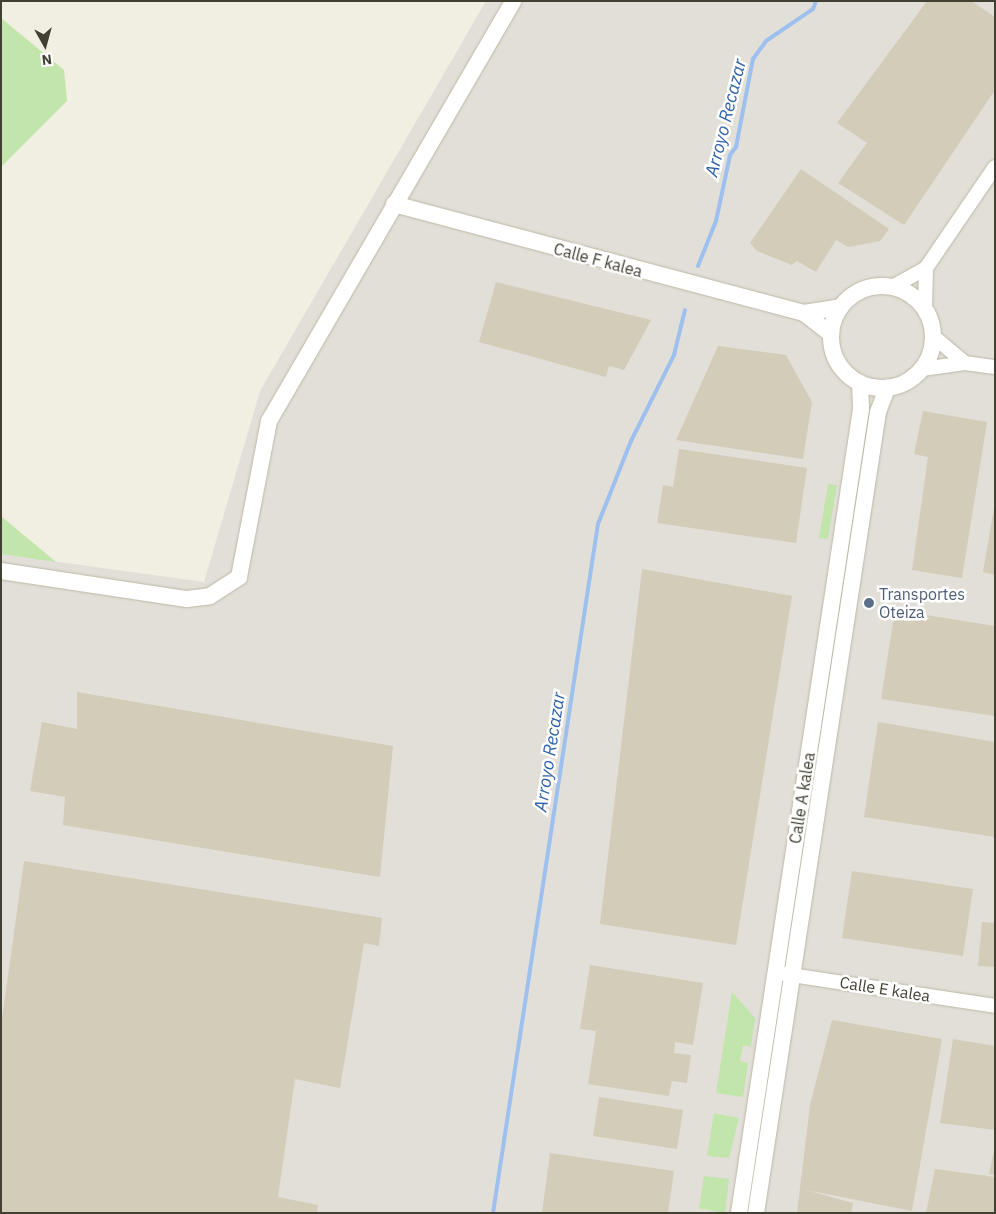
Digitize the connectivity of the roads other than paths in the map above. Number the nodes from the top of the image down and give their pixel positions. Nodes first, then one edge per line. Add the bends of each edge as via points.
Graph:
1 (513, 1) edge
2 (995, 167) edge
3 (394, 204) junction
4 (926, 268) junction
5 (892, 287) junction
6 (841, 307) junction
7 (925, 309) junction
8 (804, 313) junction
9 (831, 334) junction
10 (933, 336) junction
11 (965, 363) junction
12 (995, 367) edge
13 (922, 369) junction
14 (860, 383) junction
15 (887, 388) junction
16 (1, 571) edge
17 (776, 973) junction
18 (792, 975) junction
19 (995, 1006) edge
20 (739, 1213) edge
21 (756, 1213) edge

1 - 3 street
2 - 4 street
3 - 8 street, Calle F kalea
3 - 16 street via 270,421 239,577 210,596 187,599
4 - 5 street
4 - 7 street
5 - 6 street via 869,288
5 - 7 street via 904,291
6 - 8 street, Calle F kalea
6 - 9 street
7 - 10 street
8 - 9 street, Calle F kalea
9 - 14 street via 838,362
10 - 11 street
10 - 13 street
11 - 12 street
11 - 13 street
13 - 15 street via 912,378
14 - 15 street
14 - 17 street, Calle A kalea via 861,409
15 - 18 street, Calle A kalea via 878,412
17 - 18 street, Calle E kalea
17 - 20 street, Calle A kalea
18 - 19 street, Calle E kalea
18 - 21 street, Calle A kalea

